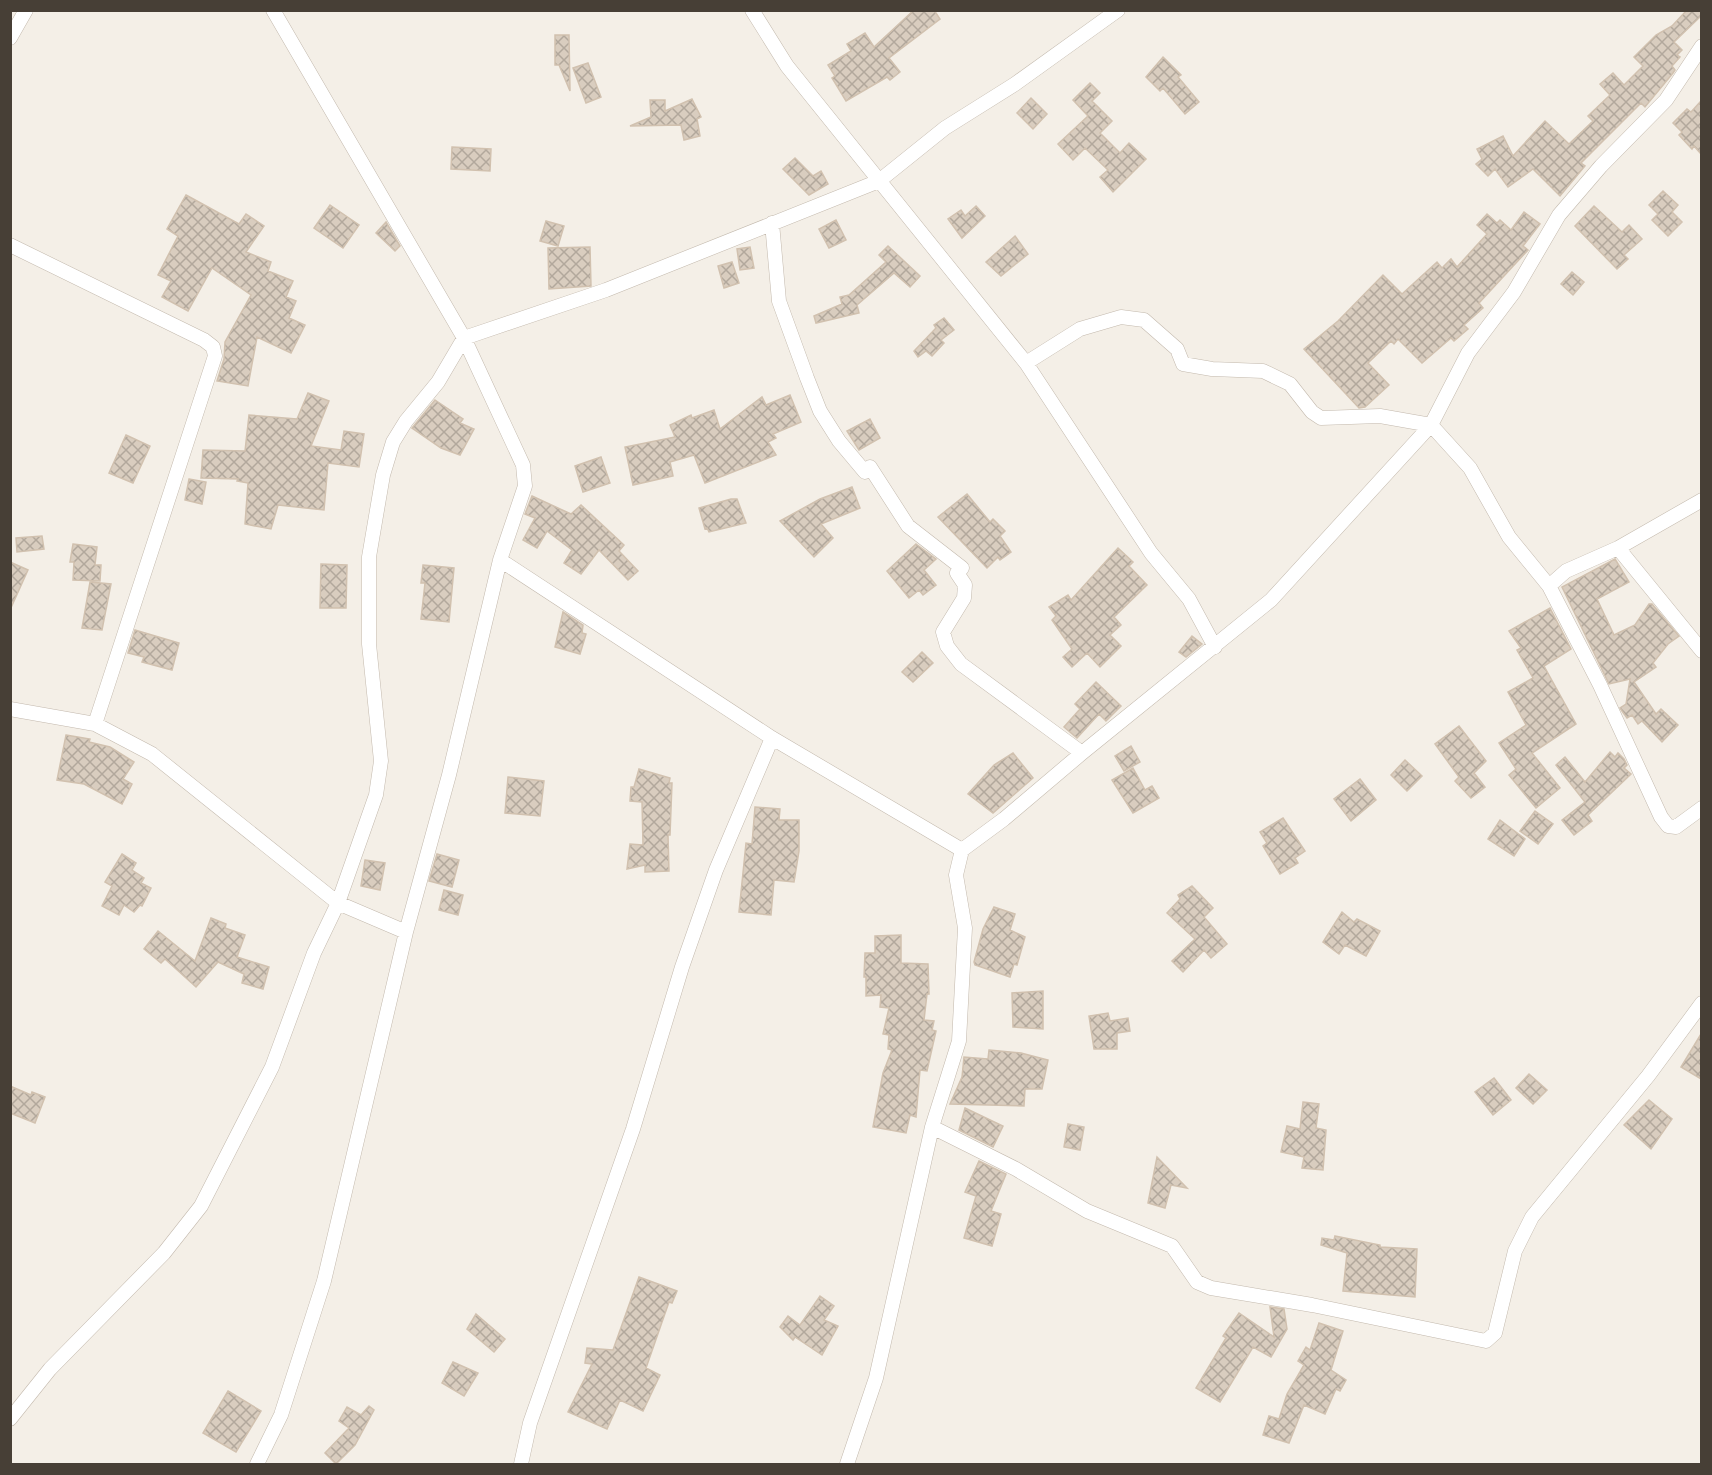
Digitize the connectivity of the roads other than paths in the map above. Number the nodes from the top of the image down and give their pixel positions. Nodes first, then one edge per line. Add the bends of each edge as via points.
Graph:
1 (26, 10) edge
2 (273, 10) edge
3 (752, 10) edge
4 (1118, 10) edge
5 (10, 38) edge
6 (1701, 46) edge
7 (879, 181) junction
8 (772, 223) junction
9 (10, 244) edge
10 (464, 338) junction
11 (1026, 363) junction
12 (1431, 425) junction
13 (1701, 500) edge
14 (1618, 548) junction
15 (500, 560) junction
16 (1549, 586) junction
17 (1215, 646) junction
18 (1701, 651) edge
19 (10, 709) edge
20 (95, 724) junction
21 (772, 738) junction
22 (1082, 753) junction
23 (1701, 808) edge
24 (962, 850) junction
25 (338, 903) junction
26 (405, 932) junction
27 (1701, 1003) edge
28 (932, 1127) junction
29 (10, 1419) edge
30 (257, 1464) edge
31 (521, 1464) edge
32 (847, 1464) edge

1 - 5 street
2 - 10 street
3 - 7 street via 787,66
4 - 7 street via 1016,84 945,128
6 - 12 street via 1666,100 1559,215 1514,292 1468,353
7 - 8 street
7 - 11 street
8 - 10 street via 606,290
8 - 22 street via 779,301 820,411 865,472 870,467 908,525 962,568 957,573 965,585 964,598 943,632 946,646 961,664
9 - 20 street via 204,340 213,347 215,356
10 - 15 street via 526,476
10 - 25 street via 438,382 393,441 383,475 369,557 369,644 381,761 376,795
11 - 12 street via 1080,329 1121,317 1144,320 1178,349 1183,364 1263,371 1290,384 1312,412 1322,418 1380,416
11 - 17 street via 1151,553 1190,599
12 - 16 street via 1470,468 1509,537
12 - 17 street via 1271,600
13 - 14 street
14 - 16 street via 1566,571
14 - 18 street
15 - 21 street
15 - 26 street via 449,775
16 - 23 street via 1661,818 1668,826 1676,827
17 - 22 street
19 - 20 street
20 - 25 street via 152,754
21 - 24 street
21 - 31 street via 716,870 682,967 633,1129 530,1423
22 - 24 street
24 - 28 street via 956,875 965,928 959,1041
25 - 26 street
25 - 29 street via 314,953 272,1067 201,1206 164,1253 50,1369
26 - 30 street via 324,1281 281,1415
27 - 28 street via 1648,1076 1532,1217 1515,1251 1495,1333 1486,1341 1204,1285 1187,1271 1172,1246 1087,1212 1016,1169
28 - 32 street via 876,1378

